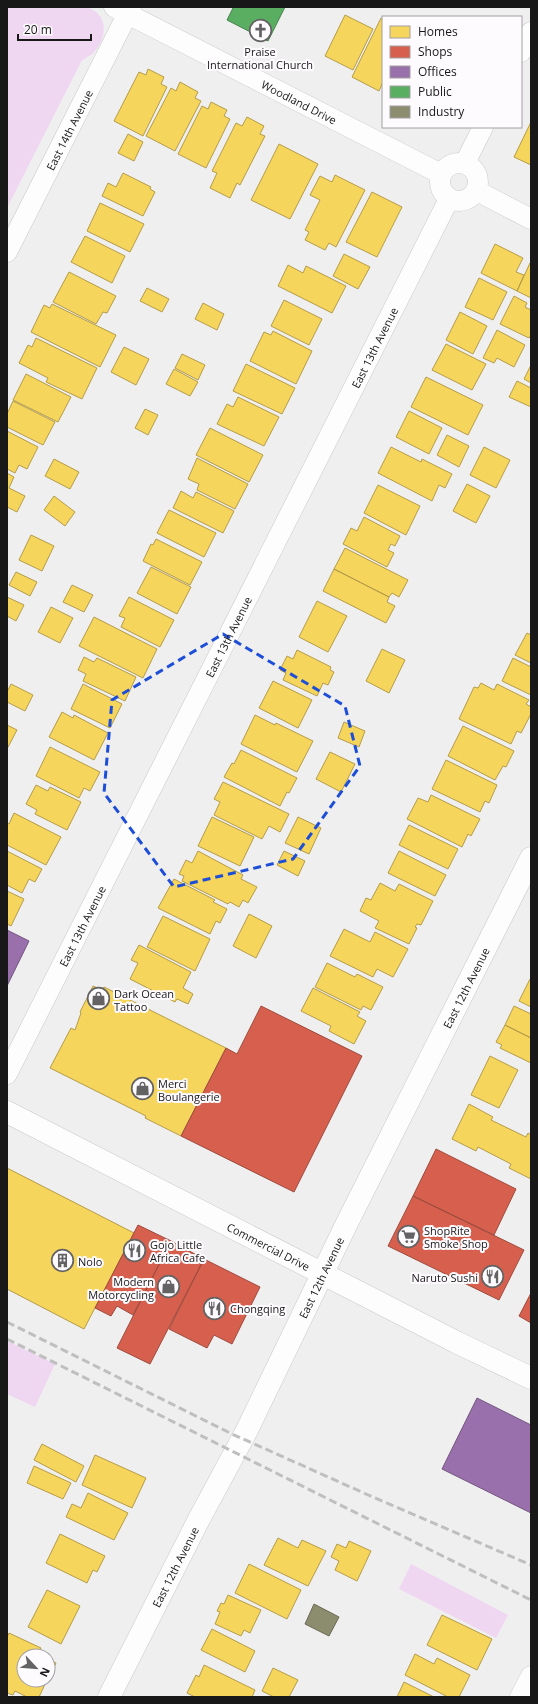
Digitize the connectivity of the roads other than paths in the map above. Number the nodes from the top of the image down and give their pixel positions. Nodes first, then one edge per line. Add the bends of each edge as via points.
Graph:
1 (124, 9) edge
2 (531, 32) edge
3 (522, 50) edge
4 (482, 128) edge
5 (465, 163) junction
6 (441, 174) junction
7 (477, 191) junction
8 (449, 199) junction
9 (531, 219) edge
10 (7, 252) edge
11 (531, 858) edge
12 (7, 1074) edge
13 (7, 1112) edge
14 (323, 1273) junction
15 (531, 1378) edge
16 (531, 1676) edge
17 (109, 1697) edge
18 (520, 1697) edge

1 - 6 street, Woodland Drive
1 - 10 street, East 14th Avenue
2 - 3 street
4 - 5 street
5 - 6 street via 452,164
5 - 7 street via 478,175
6 - 8 street via 440,188
7 - 8 street via 464,201
7 - 9 street
8 - 12 street, East 13th Avenue
11 - 14 street, East 12th Avenue
13 - 14 street, Commercial Drive
14 - 15 street, Commercial Drive
14 - 17 street, East 12th Avenue via 247,1430 196,1524
16 - 18 street

